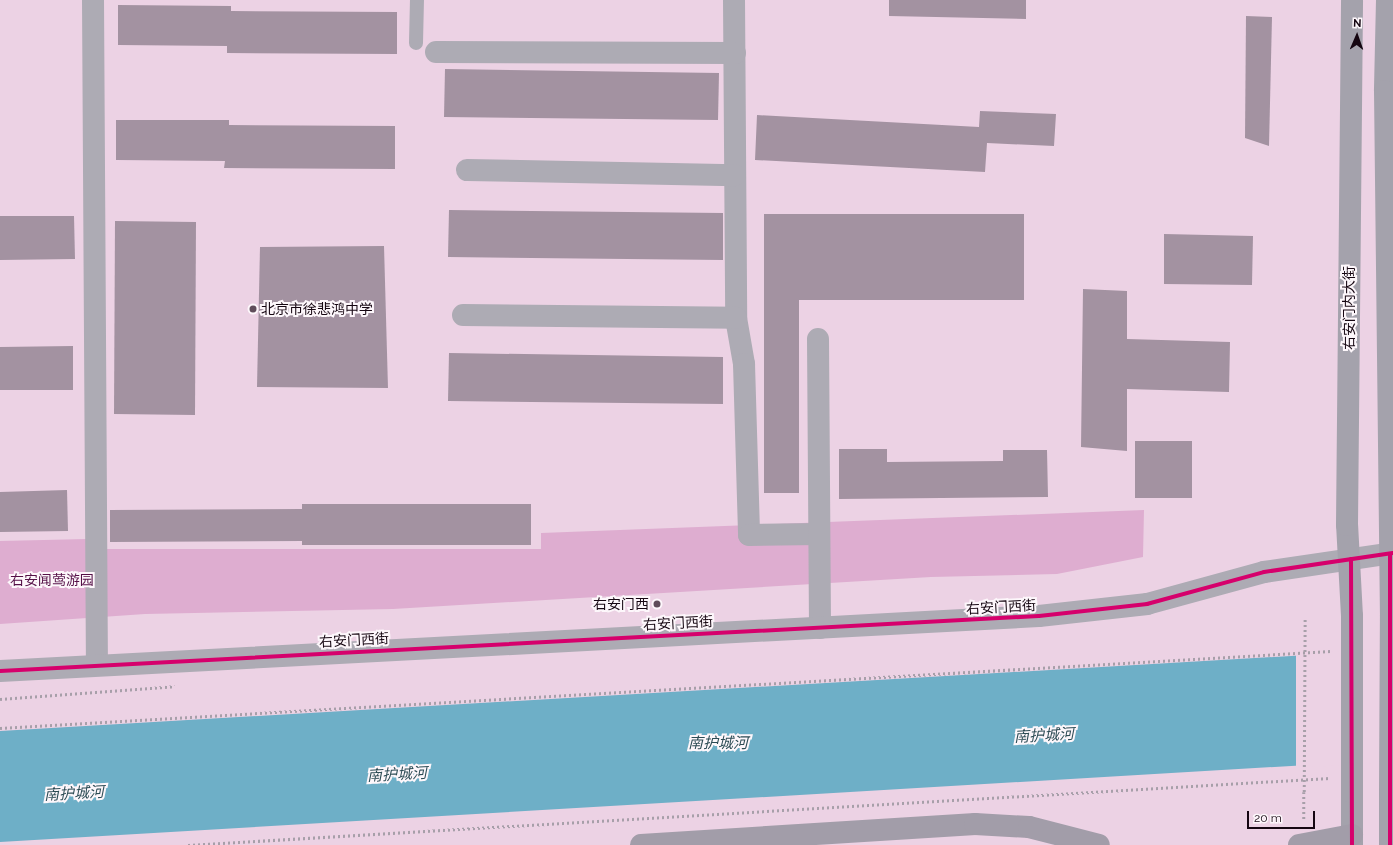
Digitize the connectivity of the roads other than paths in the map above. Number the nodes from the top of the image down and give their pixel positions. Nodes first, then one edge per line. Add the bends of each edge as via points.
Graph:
1 (93, 0) edge
2 (417, 0) edge
3 (734, 0) edge
4 (1352, 0) edge
5 (1387, 0) edge
6 (416, 42) dead end
7 (436, 52) dead end
8 (735, 52) junction
9 (1389, 91) edge
10 (467, 170) dead end
11 (735, 175) junction
12 (463, 315) dead end
13 (736, 318) junction
14 (818, 339) dead end
15 (1390, 388) edge
16 (818, 534) junction
17 (1392, 554) edge
18 (1351, 559) junction
19 (1391, 605) edge
20 (820, 628) junction
21 (97, 665) junction
22 (0, 671) edge
23 (1030, 836) edge
24 (1352, 840) edge
25 (641, 845) edge
26 (1099, 845) edge
27 (1302, 845) edge
28 (1390, 845) edge

1 - 21 street
2 - 6 lane
3 - 8 street
4 - 18 main road, 右安门内大街 via 1347,525
5 - 9 main road
7 - 8 street
8 - 11 street
9 - 15 main road
10 - 11 street
11 - 13 street
12 - 13 street
13 - 16 street via 744,364 749,535
14 - 16 street
15 - 17 main road
16 - 20 street
17 - 18 street, 右安门西街
17 - 19 main road
18 - 20 street, 右安门西街 via 1264,572 1147,604 1039,616
18 - 24 main road, 右安门内大街, bridge via 1352,616 1345,785
19 - 28 main road, bridge
20 - 21 street, 右安门西街
21 - 22 street, 右安门西街
23 - 25 highway via 975,824
23 - 26 highway
24 - 27 highway

